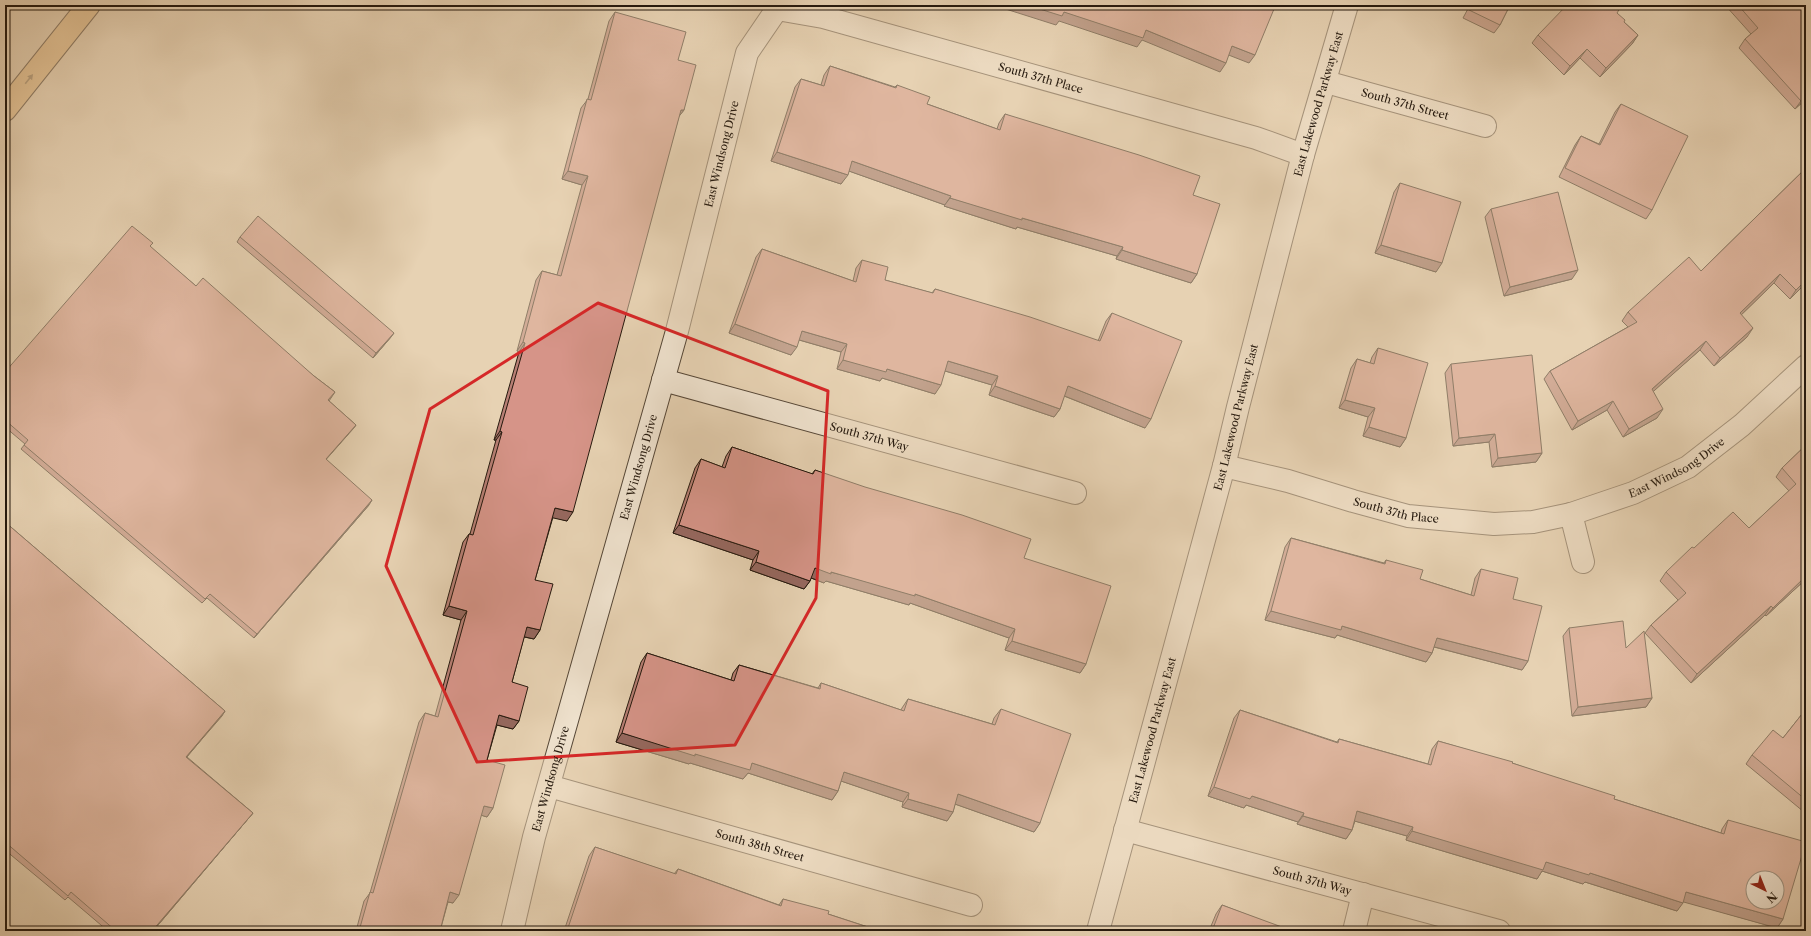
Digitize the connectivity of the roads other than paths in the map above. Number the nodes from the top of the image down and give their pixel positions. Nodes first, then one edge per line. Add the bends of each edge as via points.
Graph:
1 (89, 5) edge
2 (1347, 5) edge
3 (777, 10) joint
4 (1326, 82) junction
5 (5, 110) edge
6 (1484, 126) dead end
7 (1303, 155) junction
8 (1806, 366) edge
9 (663, 380) junction
10 (1224, 466) junction
11 (1075, 493) dead end
12 (1571, 514) junction
13 (1583, 562) dead end
14 (549, 786) junction
15 (1125, 830) junction
16 (1363, 894) junction
17 (971, 905) dead end
18 (512, 931) edge
19 (1098, 931) edge
20 (1354, 931) edge
21 (1499, 931) edge

5 -> 1 highway
2 - 4 street, East Lakewood Parkway East
3 - 7 street, South 37th Place via 830,19 1256,138
3 - 9 street, East Windsong Drive via 747,53
4 - 6 street, South 37th Street
4 - 7 street, East Lakewood Parkway East
7 - 10 street, East Lakewood Parkway East
8 - 12 street, East Windsong Drive via 1742,425 1688,467 1634,493
9 - 11 street, South 37th Way
9 - 14 street, East Windsong Drive
10 - 12 street, South 37th Place via 1288,481 1408,516 1494,524 1533,522
10 - 15 street, East Lakewood Parkway East
12 - 13 street
14 - 17 street, South 38th Street
14 - 18 street, East Windsong Drive
15 - 16 street, South 37th Way
15 - 19 street, East Lakewood Parkway East
16 - 20 street
16 - 21 street, South 37th Way

